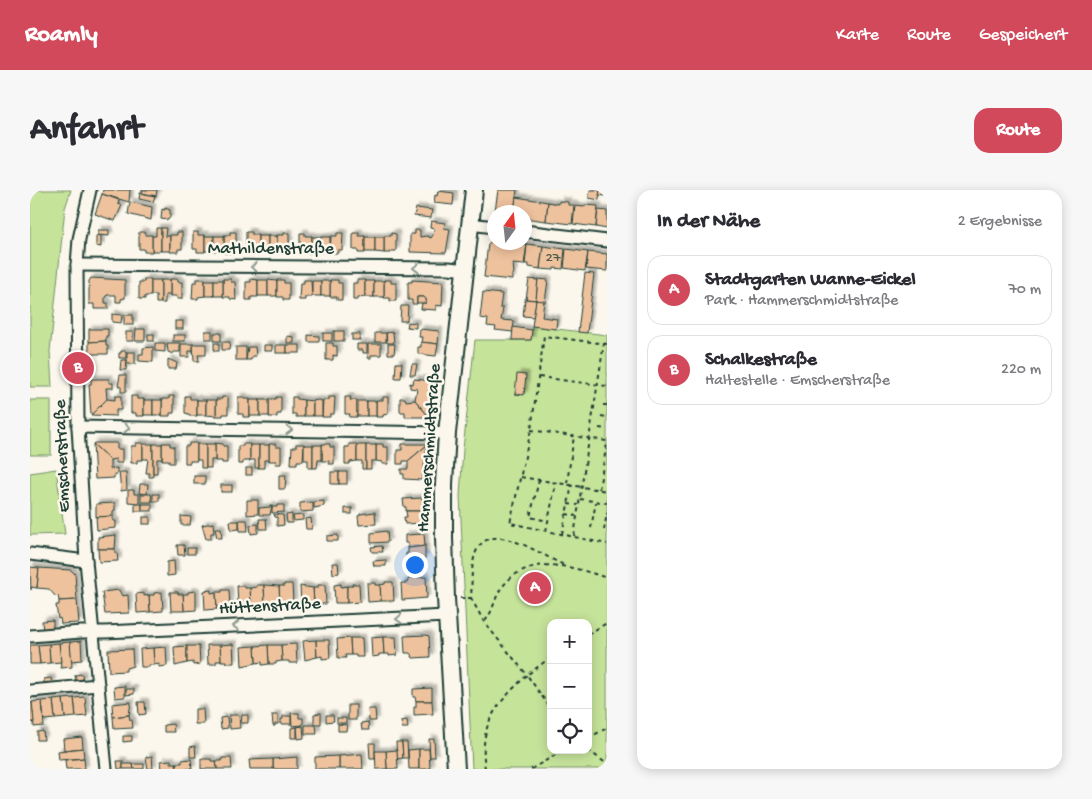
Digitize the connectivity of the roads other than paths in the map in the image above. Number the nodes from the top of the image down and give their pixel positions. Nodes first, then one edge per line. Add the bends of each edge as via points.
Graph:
1 (90, 190) edge
2 (474, 190) edge
3 (470, 224) junction
4 (487, 226) edge
5 (532, 232) edge
6 (607, 240) edge
7 (77, 265) junction
8 (465, 270) junction
9 (78, 427) junction
10 (447, 433) junction
11 (30, 554) edge
12 (86, 560) junction
13 (447, 616) junction
14 (93, 632) junction
15 (30, 636) edge
16 (98, 685) junction
17 (30, 691) edge
18 (106, 769) edge
19 (456, 769) edge

1 - 7 street, Emscherstraße via 78,239
2 - 3 main road, Hammerschmidtstraße
3 - 4 street
3 - 8 main road, Hammerschmidtstraße
5 - 6 street
8 -> 7 street, Mathildenstraße
7 - 9 street, Emscherstraße
8 - 10 main road, Hammerschmidtstraße
9 -> 10 street
9 - 12 street, Emscherstraße
10 - 13 main road, Hammerschmidtstraße via 444,529
11 - 12 street
12 - 14 street, Emscherstraße
13 -> 14 street, Hüttenstraße
13 - 19 main road, Hammerschmidtstraße
14 - 15 street
14 - 16 street, Emscherstraße
16 - 17 street
16 - 18 street, Emscherstraße

